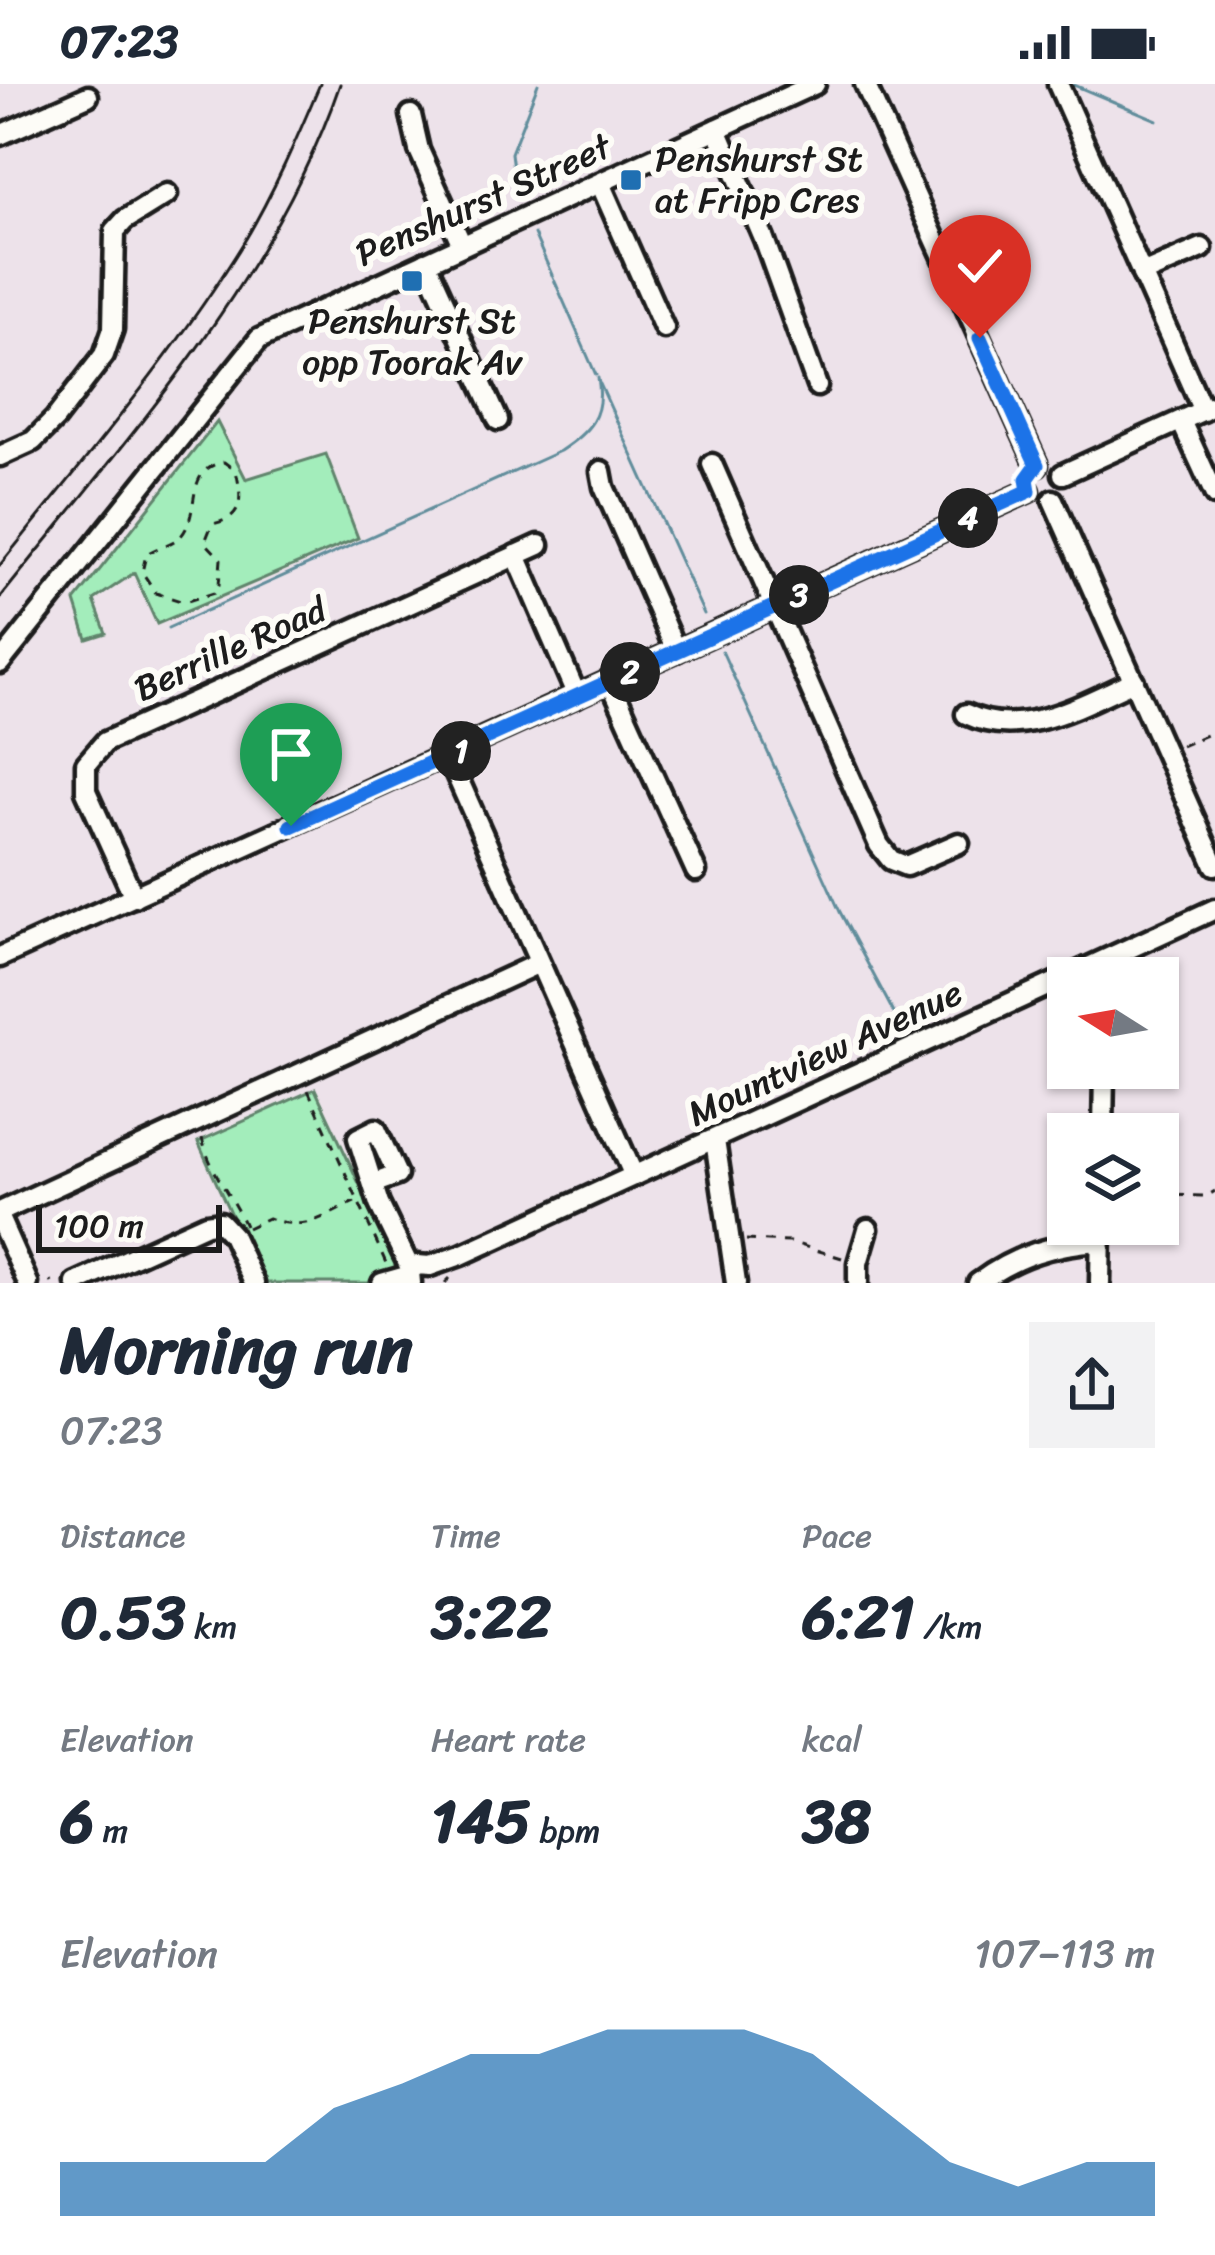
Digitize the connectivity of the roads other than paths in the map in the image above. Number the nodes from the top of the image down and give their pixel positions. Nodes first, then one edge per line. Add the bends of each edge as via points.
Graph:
1 (815, 84) edge
2 (865, 84) edge
3 (1058, 84) edge
4 (88, 96) dead end
5 (411, 115) dead end
6 (717, 129) junction
7 (0, 135) edge
8 (600, 183) junction
9 (167, 194) dead end
10 (463, 245) junction
11 (1202, 248) dead end
12 (426, 262) junction
13 (1142, 274) junction
14 (664, 328) dead end
15 (817, 386) dead end
16 (1209, 408) edge
17 (498, 420) dead end
18 (1181, 421) junction
19 (0, 456) edge
20 (712, 464) dead end
21 (1037, 465) junction
22 (601, 471) dead end
23 (1063, 474) junction
24 (1029, 491) junction
25 (1215, 495) edge
26 (1053, 500) junction
27 (539, 544) dead end
28 (515, 555) junction
29 (774, 606) junction
30 (676, 651) junction
31 (0, 663) edge
32 (610, 681) junction
33 (1134, 681) junction
34 (578, 696) junction
35 (966, 714) dead end
36 (448, 757) junction
37 (958, 843) dead end
38 (1215, 865) edge
39 (696, 871) dead end
40 (134, 897) junction
41 (1215, 909) edge
42 (0, 957) edge
43 (1127, 957) edge
44 (539, 963) junction
45 (1047, 994) edge
46 (716, 1140) junction
47 (634, 1176) junction
48 (375, 1183) dead end
49 (0, 1216) edge
50 (868, 1229) dead end
51 (1055, 1245) edge
52 (1101, 1245) edge
53 (858, 1273) edge
54 (426, 1275) edge
55 (28, 1283) edge
56 (76, 1283) edge
57 (254, 1283) edge
58 (382, 1283) edge
59 (736, 1283) edge
60 (978, 1283) edge
61 (1100, 1283) edge

1 - 6 street, Penshurst Street
2 - 21 street
3 - 13 street
4 - 7 street
5 - 10 street
6 - 8 street, Penshurst Street
6 - 15 street
8 - 10 street, Penshurst Street
8 - 14 street
9 - 19 street via 116,232 104,355 33,441
10 - 12 street, Penshurst Street
11 - 13 street
12 - 17 street
12 - 31 street, Penshurst Street via 247,349
13 - 16 street
16 - 18 street
18 - 23 street
18 - 25 street
20 - 29 street
21 - 23 street
21 - 24 street
22 - 30 street
23 - 26 street
24 - 26 street
24 - 29 street
26 - 33 street
27 - 28 street, Berrille Road
28 - 34 street
28 - 40 street, Berrille Road via 105,742 86,764 86,791
29 - 30 street
29 - 37 street via 879,845 906,866
30 - 32 street
32 - 34 street
32 - 39 street
33 - 35 street via 1044,719 988,725
33 - 38 street
34 - 36 street
36 - 40 street
36 - 44 street
40 - 42 street
41 - 43 street, Mountview Avenue
44 - 47 street
44 - 49 street
45 - 46 street, Mountview Avenue
46 - 47 street, Mountview Avenue
46 - 59 street
47 - 54 street, Mountview Avenue
48 - 54 street via 379,1204
49 - 55 street
50 - 53 street
51 - 60 street
52 - 61 street
54 - 58 street, Mountview Avenue
56 - 57 street via 220,1222 239,1232

